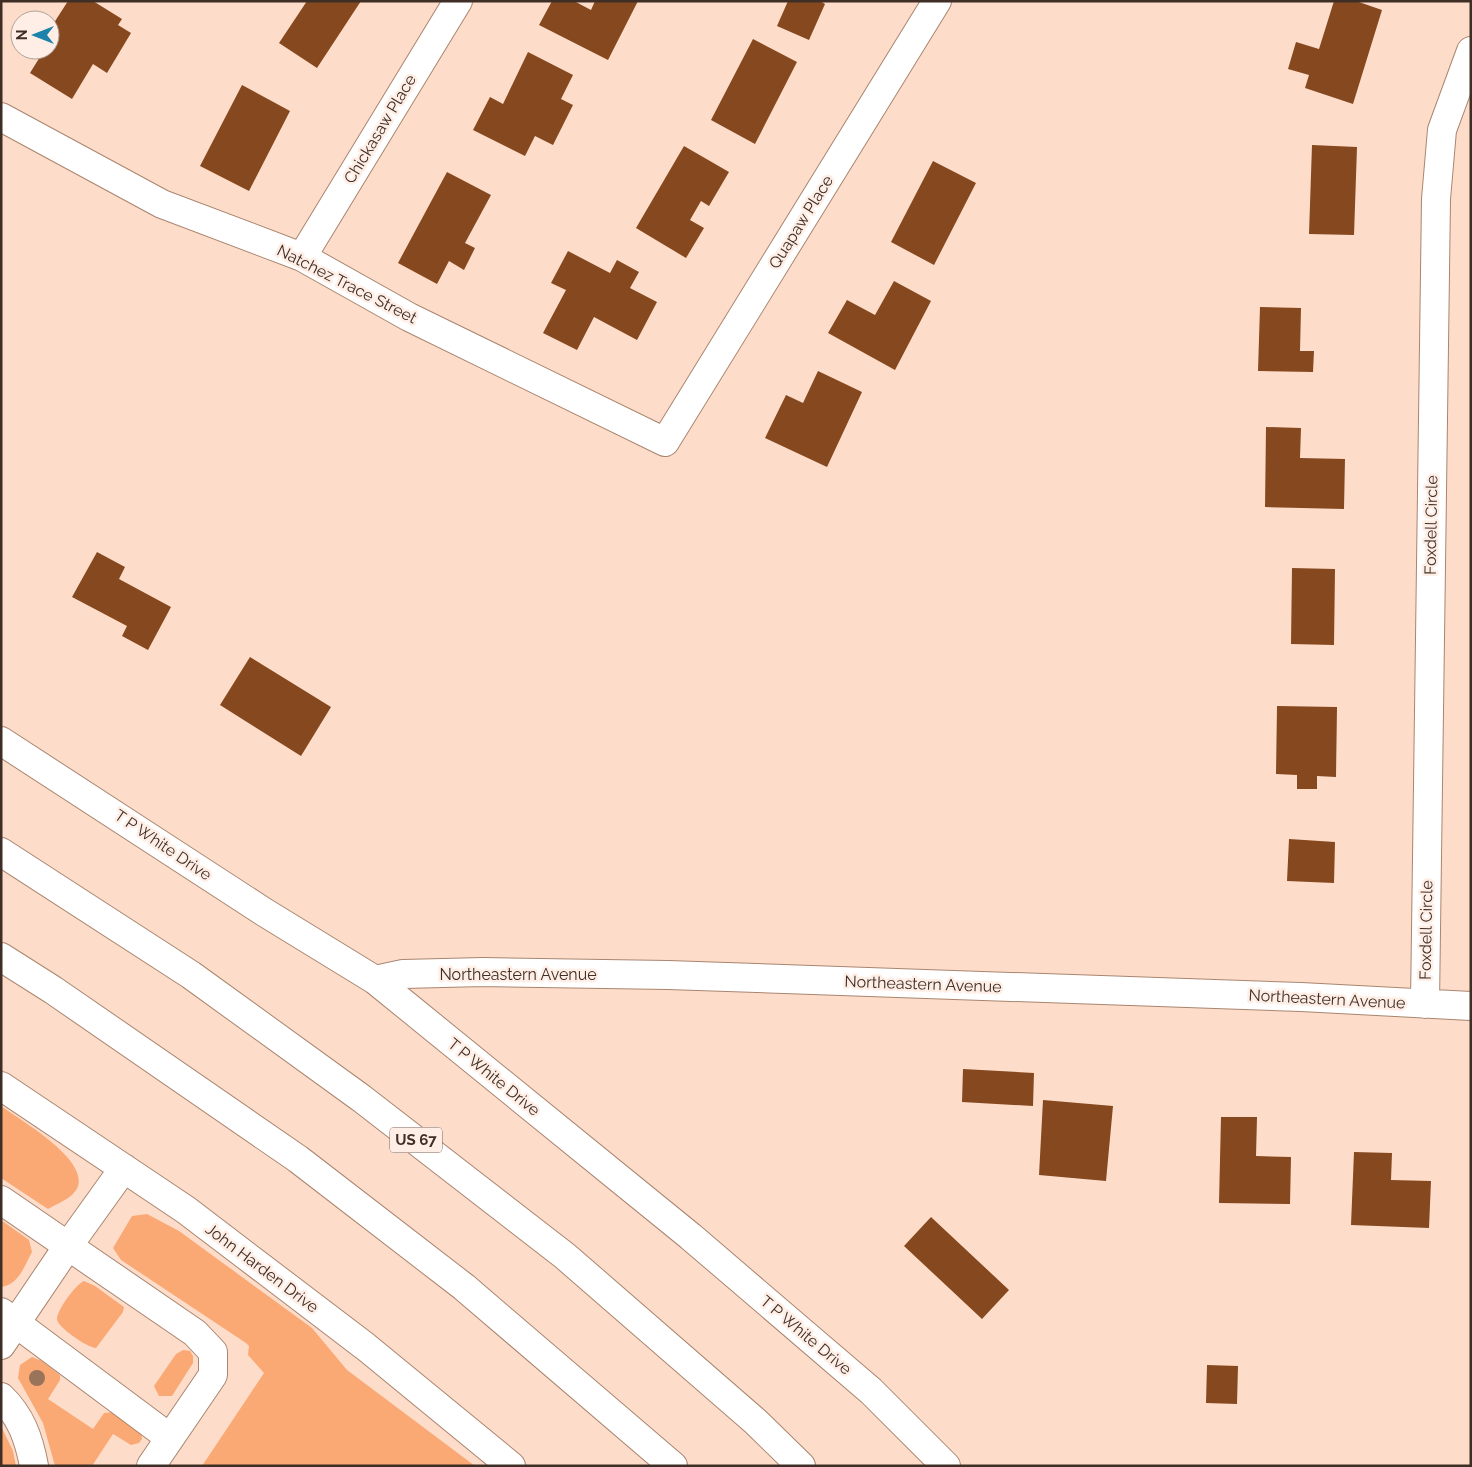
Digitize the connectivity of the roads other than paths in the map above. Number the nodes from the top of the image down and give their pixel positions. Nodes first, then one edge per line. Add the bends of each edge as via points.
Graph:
1 (458, 1) edge
2 (937, 1) edge
3 (1471, 51) edge
4 (1, 118) edge
5 (302, 257) junction
6 (665, 442) joint
7 (1, 740) edge
8 (1, 852) edge
9 (1, 957) edge
10 (375, 980) junction
11 (1425, 1004) junction
12 (1471, 1006) edge
13 (1, 1086) edge
14 (124, 1168) junction
15 (1, 1200) edge
16 (68, 1246) junction
17 (9, 1318) edge
18 (1, 1345) edge
19 (1, 1397) edge
20 (170, 1438) junction
21 (34, 1466) edge
22 (151, 1466) edge
23 (511, 1466) edge
24 (673, 1466) edge
25 (802, 1466) edge
26 (946, 1466) edge

1 - 5 main road, Chickasaw Place
2 - 6 main road, Quapaw Place
3 - 11 main road, Foxdell Circle via 1442,130 1436,199
4 - 5 main road, Natchez Trace Street via 162,204
5 - 6 main road, Natchez Trace Street via 409,317
7 - 10 main road, T P White Drive via 264,912
8 - 25 main road, US 67 via 190,975 361,1098 565,1256
9 - 24 main road via 298,1159 464,1287
10 - 11 main road, Northeastern Avenue via 404,974 483,972 668,975
10 - 26 main road, T P White Drive via 690,1236 871,1391
11 - 12 main road, Northeastern Avenue
13 - 14 main road, John Harden Drive
14 - 16 main road
14 - 23 main road, John Harden Drive via 186,1210 366,1347
15 - 16 main road
16 - 17 main road
16 - 20 main road via 195,1333 213,1352 213,1375
17 - 18 main road
17 - 20 main road
19 - 21 main road via 29,1438
20 - 22 main road

